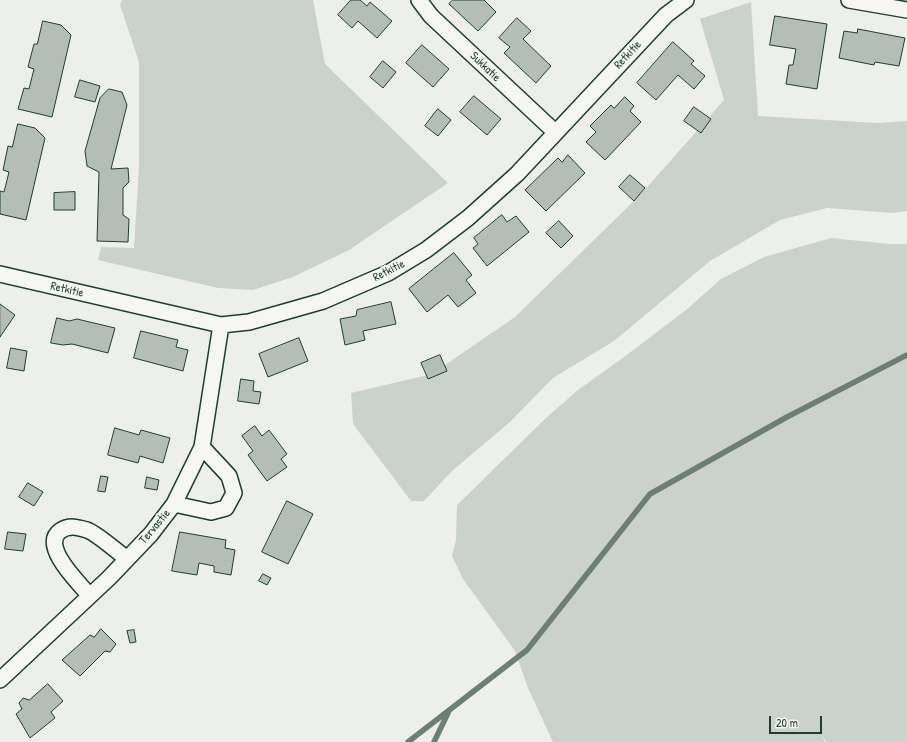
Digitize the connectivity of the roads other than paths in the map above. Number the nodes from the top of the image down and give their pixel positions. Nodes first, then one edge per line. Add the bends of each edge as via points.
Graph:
1 (419, 0) edge
2 (686, 0) edge
3 (849, 0) edge
4 (907, 10) edge
5 (555, 132) junction
6 (0, 274) edge
7 (221, 325) junction
8 (202, 447) junction
9 (174, 504) junction
10 (127, 559) junction
11 (89, 595) junction
12 (0, 680) edge

1 - 5 street, Sukkatie via 431,16
2 - 5 street, Retkitie via 666,15
3 - 4 street
5 - 7 street, Retkitie via 517,174 468,218 426,250 388,273 323,301 249,322
6 - 7 street, Retkitie
7 - 8 street, Tervastie
8 - 9 street, Tervastie
8 - 9 street via 229,476 234,493 226,508 210,512
9 - 10 street, Tervastie via 151,534
10 - 11 street, Tervastie
10 - 11 street via 88,530 71,526 59,532 54,542 58,558
11 - 12 street, Tervastie

